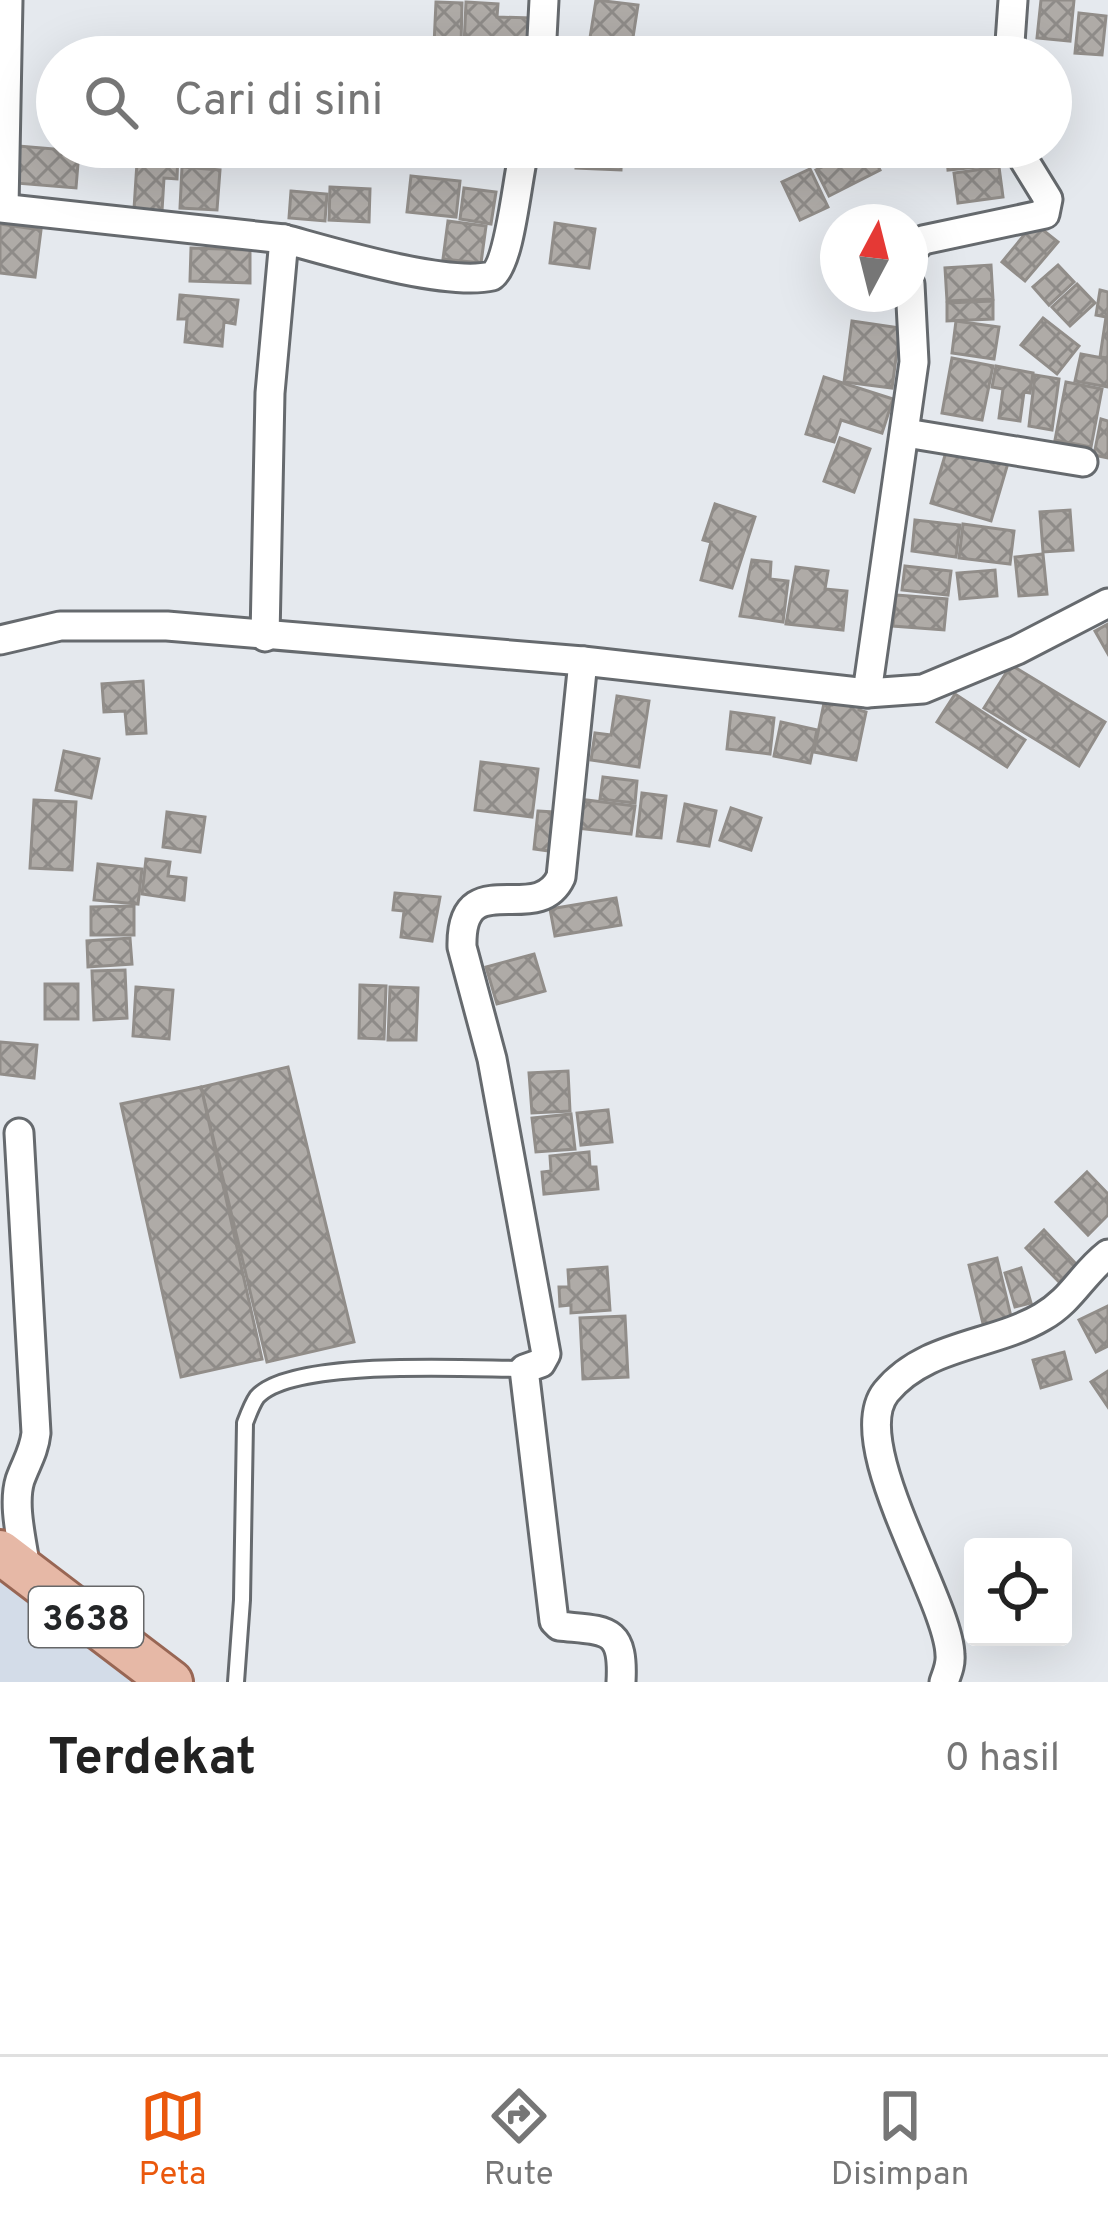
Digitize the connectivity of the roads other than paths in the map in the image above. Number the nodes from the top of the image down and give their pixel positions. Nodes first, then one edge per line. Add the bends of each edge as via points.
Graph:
1 (8, 0) edge
2 (544, 0) edge
3 (1013, 0) edge
4 (542, 36) edge
5 (1010, 36) edge
6 (520, 168) edge
7 (1029, 168) edge
8 (2, 207) edge
9 (284, 239) junction
10 (928, 239) edge
11 (911, 312) edge
12 (906, 433) junction
13 (1083, 462) dead end
14 (1108, 603) edge
15 (265, 637) junction
16 (0, 640) edge
17 (583, 661) junction
18 (867, 693) junction
19 (19, 1132) dead end
20 (1108, 1254) edge
21 (524, 1369) junction
22 (13, 1562) edge
23 (171, 1682) edge
24 (236, 1682) edge
25 (621, 1682) edge
26 (944, 1682) edge

1 - 8 street
2 - 4 street
3 - 5 street
6 - 9 street via 507,250 492,277 375,263
7 - 10 street via 1048,199 1045,214
8 - 9 street
9 - 15 street via 270,393
11 - 12 street
12 - 13 street
12 - 18 street
14 - 18 street via 923,689
15 - 16 street via 60,626
15 - 17 street
17 - 18 street
17 - 21 street via 555,890 482,901 461,928 546,1354
19 - 22 street via 36,1433 17,1496
20 - 26 street via 1047,1315 949,1349 898,1379 881,1400 879,1436 898,1520 947,1637
21 - 24 lane via 311,1373 257,1397 244,1423
21 - 25 street via 554,1621 617,1639
22 - 23 main road, 3638

